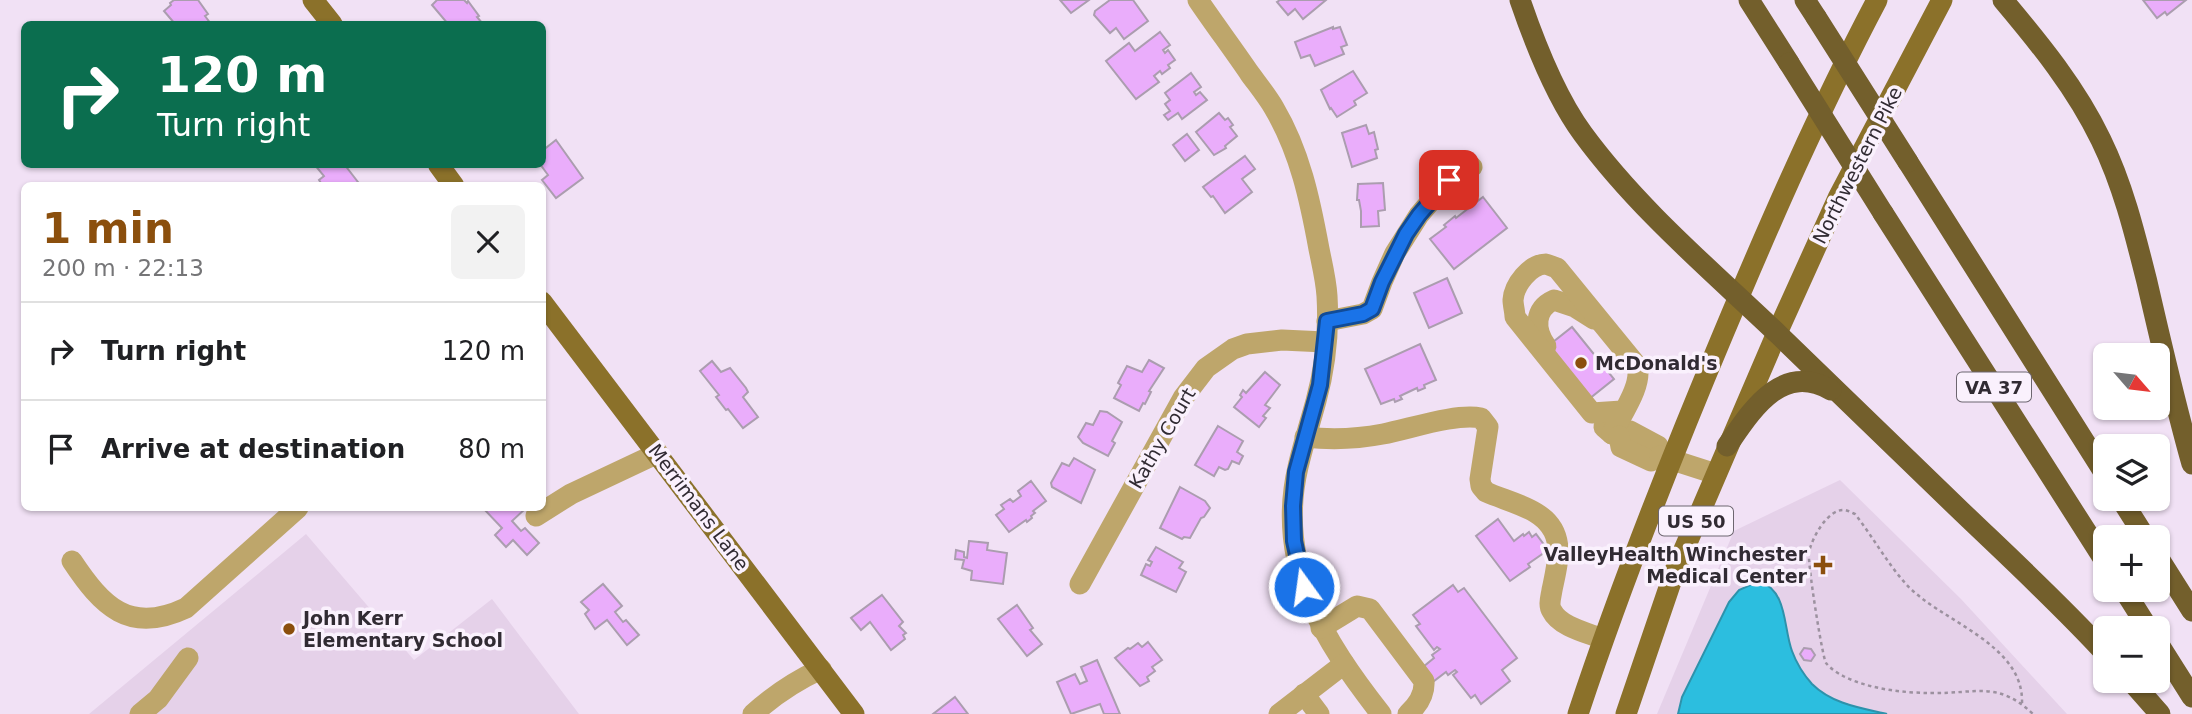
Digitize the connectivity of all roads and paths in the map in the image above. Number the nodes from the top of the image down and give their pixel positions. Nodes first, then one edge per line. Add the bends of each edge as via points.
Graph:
1 (313, 0) edge
2 (1198, 0) edge
3 (1520, 0) edge
4 (1749, 0) edge
5 (1877, 0) edge
6 (1941, 0) edge
7 (2003, 0) edge
8 (1810, 9) edge
9 (330, 21) edge
10 (1472, 167) dead end
11 (1738, 297) junction
12 (546, 307) edge
13 (1605, 326) junction
14 (1326, 331) junction
15 (1777, 333) junction
16 (1845, 399) junction
17 (1589, 410) junction
18 (1622, 411) junction
19 (1615, 435) junction
20 (1305, 437) junction
21 (1727, 446) junction
22 (658, 453) junction
23 (2093, 455) edge
24 (1665, 458) junction
25 (2192, 464) edge
26 (1716, 474) junction
27 (546, 510) edge
28 (295, 511) edge
29 (545, 511) edge
30 (537, 516) dead end
31 (2093, 542) edge
32 (72, 561) dead end
33 (2170, 576) edge
34 (1080, 584) dead end
35 (2192, 611) edge
36 (1321, 628) junction
37 (1603, 639) junction
38 (2093, 641) edge
39 (188, 658) dead end
40 (2170, 662) edge
41 (1344, 664) junction
42 (821, 669) junction
43 (2142, 693) edge
44 (1304, 694) junction
45 (2192, 697) edge
46 (2022, 703) junction
47 (140, 714) edge
48 (752, 714) edge
49 (854, 714) edge
50 (1279, 714) edge
51 (1319, 714) edge
52 (1381, 714) edge
53 (1408, 714) edge
54 (1578, 714) edge
55 (1626, 714) edge
56 (2033, 714) edge
57 (2160, 714) edge

1 - 9 main road
2 - 14 street via 1274,108 1301,166 1327,293
3 - 11 highway via 1549,72 1582,133 1650,211
4 - 31 highway, VA 37, bridge
5 - 11 main road, US 50 via 1835,79
6 - 15 main road, Northwestern Pike / US 50 via 1838,198
7 - 25 highway via 2074,91 2117,177
8 - 23 highway, VA 37, bridge
10 - 14 street, Kathy Court via 1449,180 1419,215 1395,253 1372,309
11 - 15 highway
11 - 24 main road, US 50
12 - 22 main road, Merrimans Lane
13 - 17 street via 1555,300 1539,314 1538,332 1543,342 1585,395
13 - 17 street via 1557,268 1547,264 1536,266 1515,291 1516,317
13 - 18 street via 1640,374
14 - 20 street via 1317,399
14 - 34 street, Kathy Court via 1247,344 1206,369 1183,398
15 - 16 highway
15 - 21 main road, US 50
16 - 21 highway via 1815,383 1792,382 1758,404
16 - 38 highway
17 - 18 street
17 - 19 street
18 - 19 street
19 - 24 street via 1627,450 1651,461
20 - 36 street via 1296,472 1294,541 1304,587
20 - 37 street via 1341,439 1481,418 1488,427 1481,486 1537,513 1549,524 1559,555 1552,611 1559,620
21 - 26 main road, US 50
22 - 27 street
22 - 42 main road, Merrimans Lane
24 - 26 street
24 - 37 main road, US 50
26 - 55 main road, US 50 via 1674,573
28 - 32 street via 186,608 169,616 140,618 106,604 92,592
29 - 30 street
33 - 35 highway
36 - 41 street
36 - 53 street via 1357,606 1370,608 1424,681 1425,691
37 - 54 main road, US 50
39 - 47 street via 159,699
40 - 45 highway
41 - 44 street
41 - 52 street
42 - 48 street
42 - 49 main road, Merrimans Lane
43 - 57 highway
44 - 50 street
44 - 51 street
46 - 46 path via 2022,688 2002,657 1906,585 1855,514 1836,511 1825,522 1816,534 1808,563 1827,664 1843,676 1891,690 1996,691
46 - 56 path

